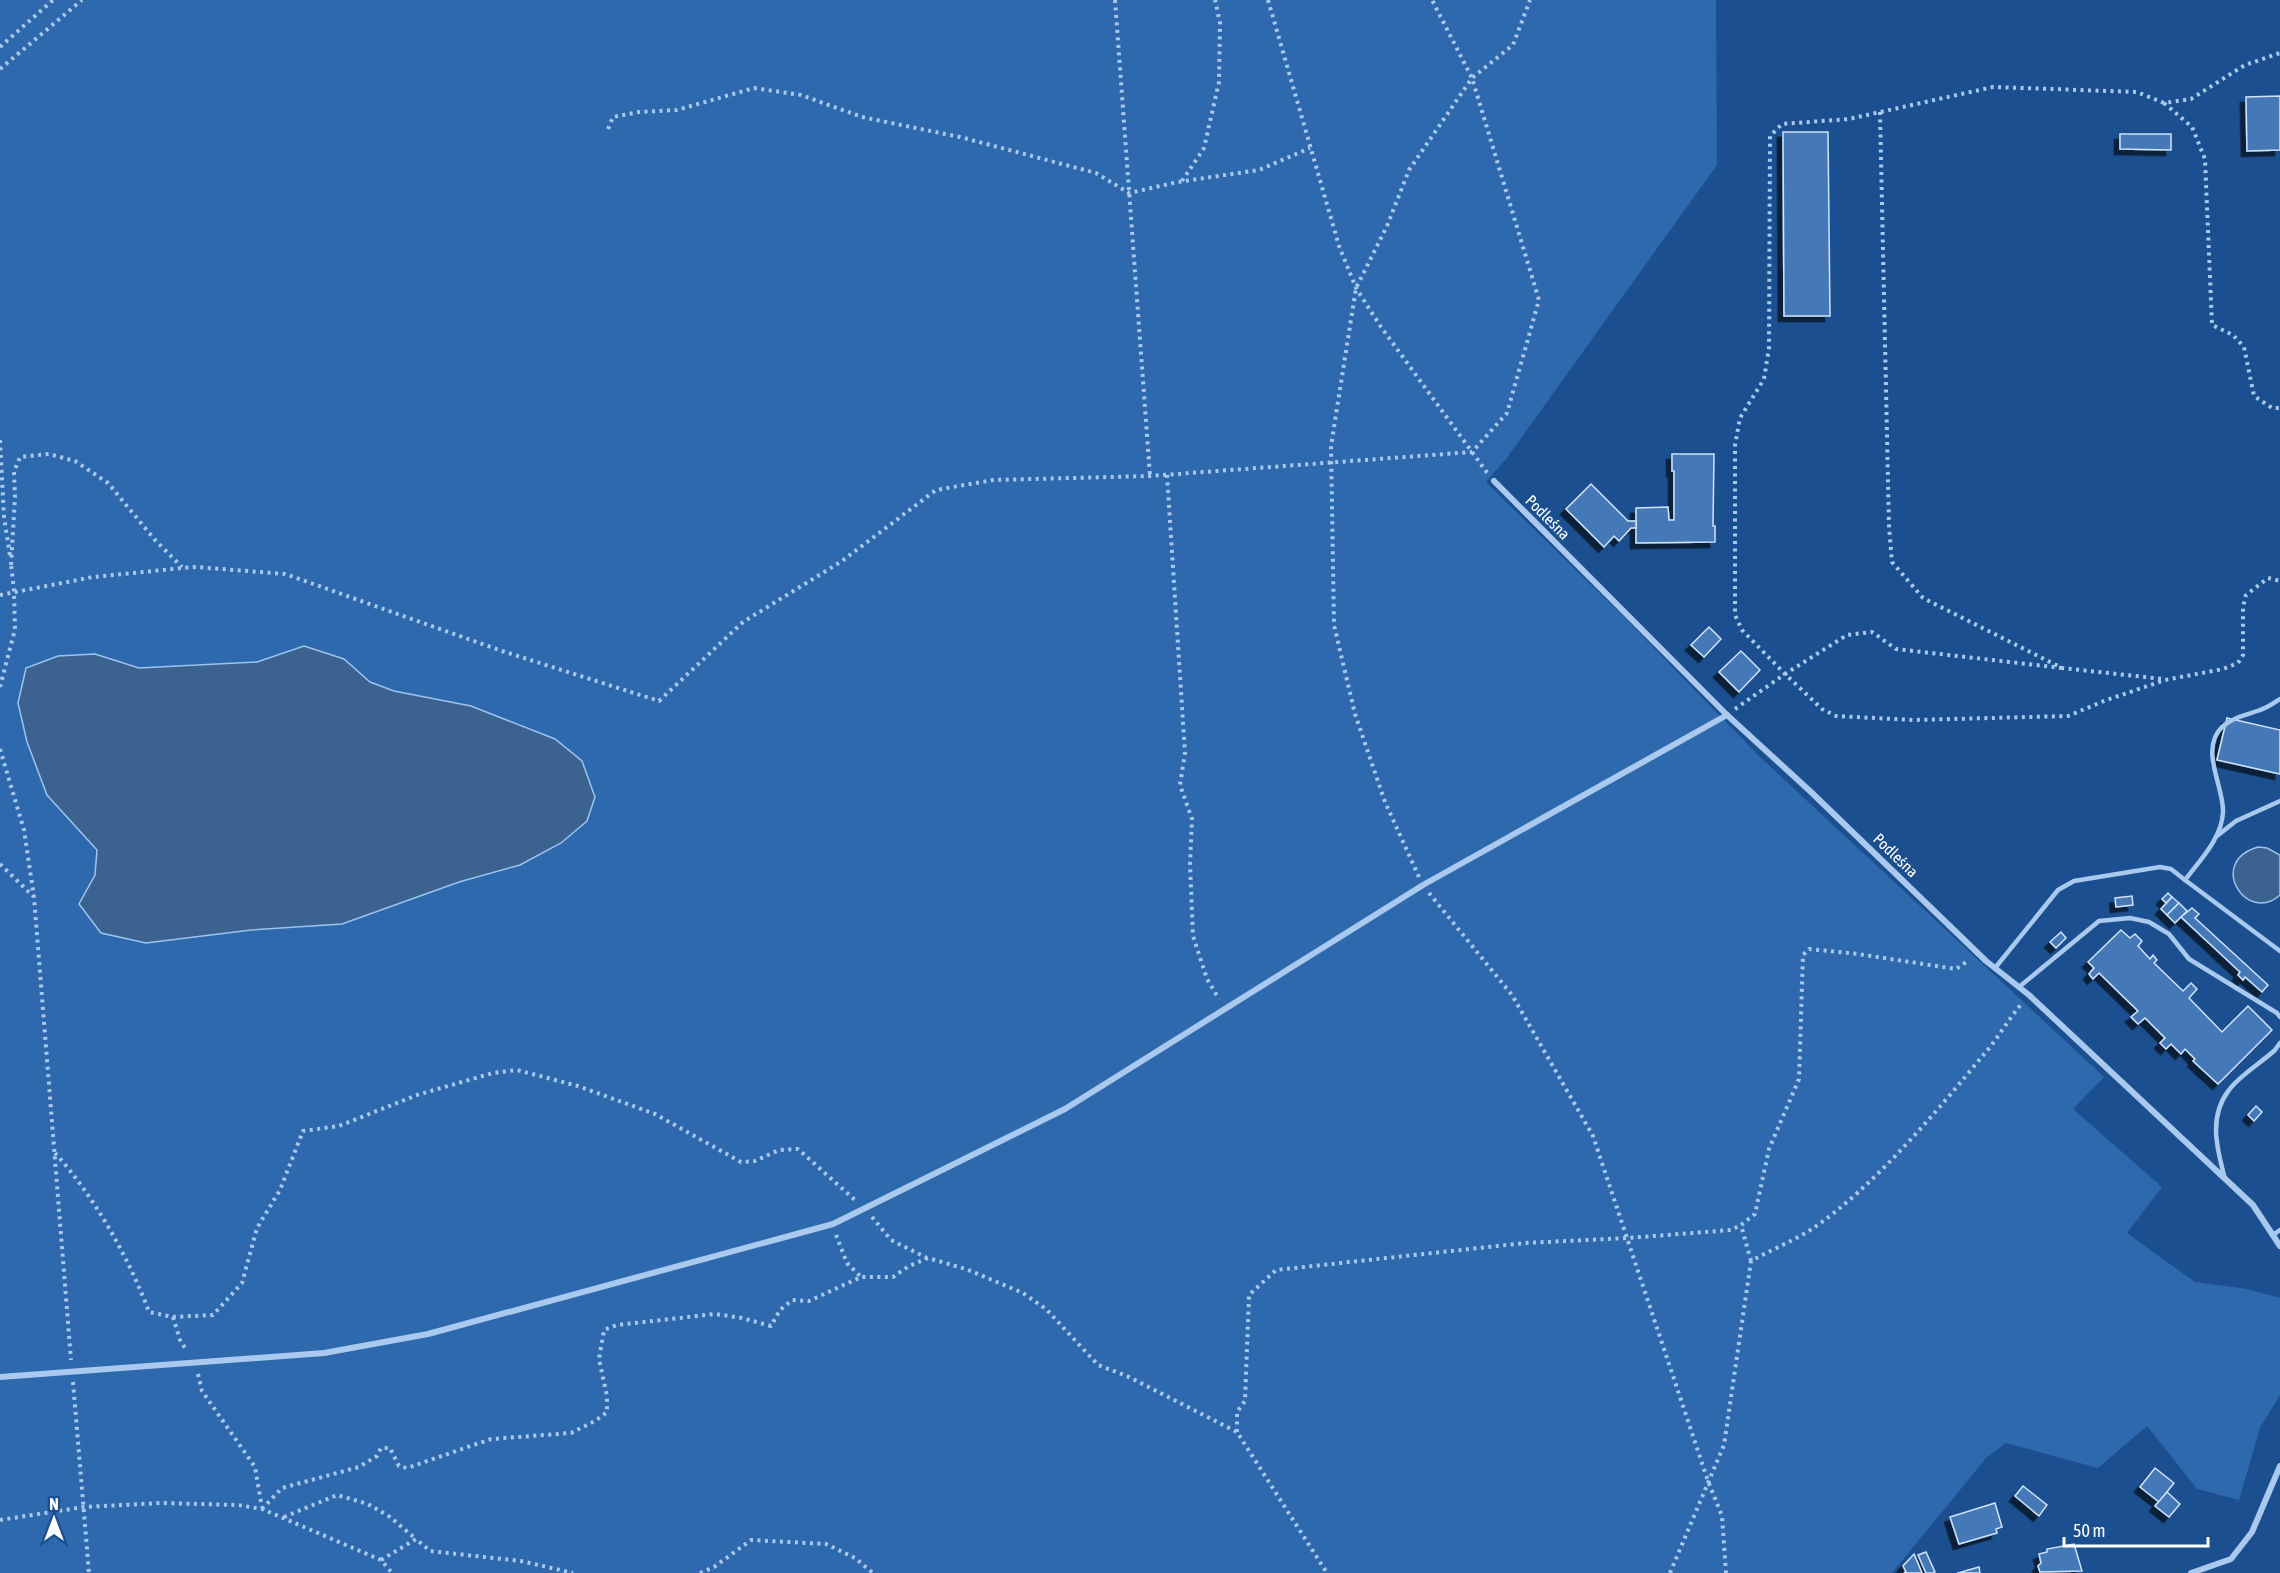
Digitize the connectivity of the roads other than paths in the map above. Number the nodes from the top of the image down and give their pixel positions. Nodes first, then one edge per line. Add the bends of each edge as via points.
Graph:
1 (1494, 482) road end
2 (2280, 699) edge
3 (1727, 715) junction
4 (2280, 801) edge
5 (2217, 836) junction
6 (2186, 880) junction
7 (2280, 951) edge
8 (1995, 968) junction
9 (2019, 987) junction
10 (2280, 1017) edge
11 (2280, 1043) edge
12 (2225, 1179) junction
13 (2280, 1230) edge
14 (2273, 1235) junction
15 (2280, 1246) edge
16 (0, 1377) edge
17 (2280, 1466) edge
18 (2191, 1573) edge

1 - 3 street, Podleśna
2 - 5 lane via 2262,710 2239,716 2221,728 2215,741 2212,761 2223,812
3 - 8 street, Podleśna
3 - 16 street via 1423,885 1065,1109 833,1224 428,1334 324,1353
4 - 5 lane via 2236,821
5 - 6 lane
6 - 7 lane
6 - 8 lane via 2171,869 2160,867 2074,881 2058,890
8 - 9 street, Podleśna
9 - 10 lane via 2099,921 2130,918 2150,922 2169,934 2189,959
9 - 12 street, Podleśna
11 - 12 lane via 2229,1089 2217,1111 2215,1133
12 - 14 street, Podleśna via 2253,1205
13 - 14 lane
14 - 15 street, Podleśna
17 - 18 street via 2252,1532 2231,1559

